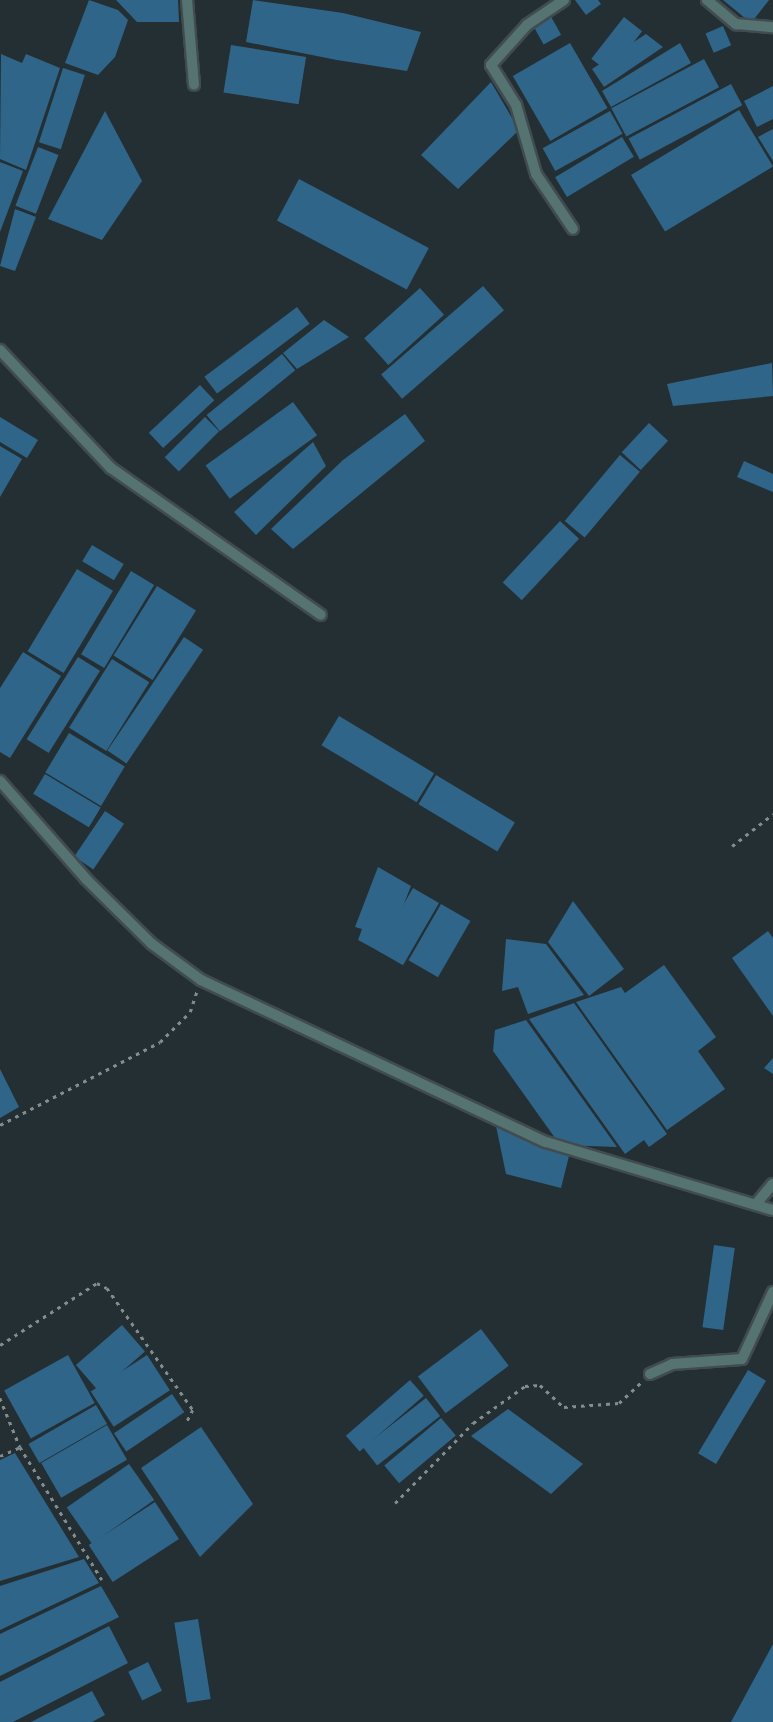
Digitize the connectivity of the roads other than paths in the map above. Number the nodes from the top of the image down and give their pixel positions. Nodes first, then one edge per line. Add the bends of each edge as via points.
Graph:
1 (187, 0) edge
2 (564, 0) edge
3 (707, 0) edge
4 (773, 27) edge
5 (194, 85) dead end
6 (573, 229) dead end
7 (0, 350) edge
8 (321, 615) dead end
9 (0, 781) edge
10 (773, 1184) edge
11 (756, 1204) junction
12 (773, 1210) edge
13 (773, 1292) edge
14 (650, 1374) road end

1 - 5 street
2 - 6 street via 527,24 491,65 516,105 541,185
3 - 4 street via 736,24
7 - 8 street via 111,468
9 - 11 street via 86,879 152,944 201,979 546,1142
10 - 11 street
11 - 12 street
13 - 14 street via 742,1359 672,1364

